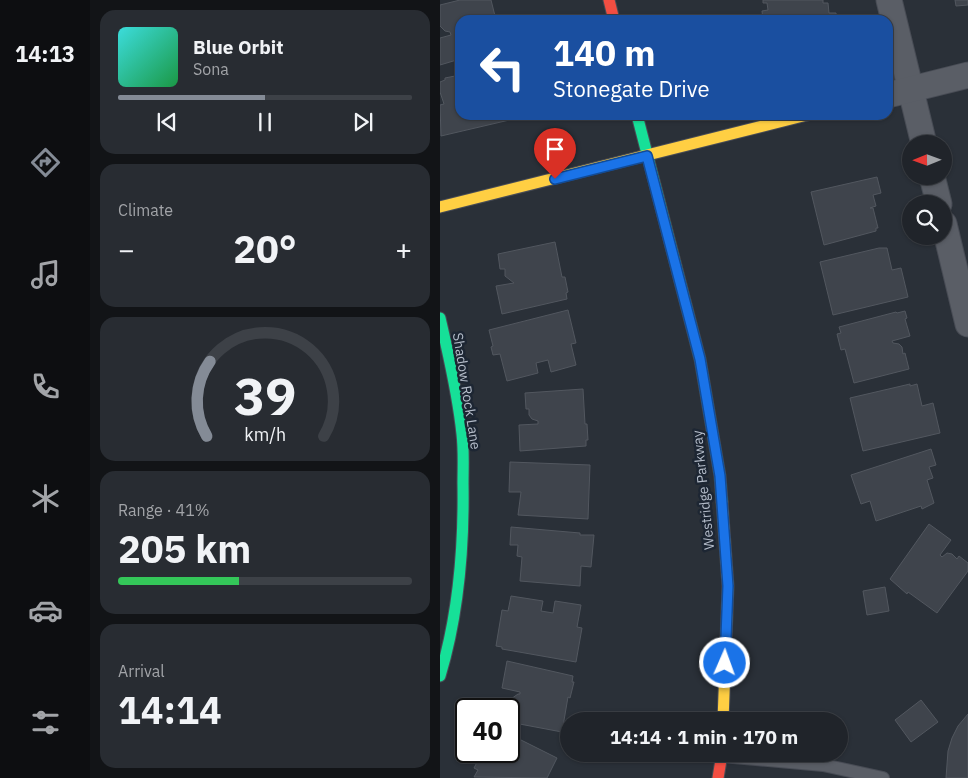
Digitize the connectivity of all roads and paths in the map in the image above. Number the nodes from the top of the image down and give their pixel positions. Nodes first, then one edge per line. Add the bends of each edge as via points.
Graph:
1 (609, 0) edge
2 (889, 0) edge
3 (613, 15) edge
4 (891, 15) edge
5 (893, 37) edge
6 (968, 75) edge
7 (899, 92) edge
8 (638, 120) edge
9 (787, 120) edge
10 (920, 135) edge
11 (647, 156) junction
12 (440, 207) edge
13 (949, 245) edge
14 (440, 318) edge
15 (968, 324) edge
16 (440, 676) edge
17 (723, 712) edge
18 (721, 762) edge
19 (793, 762) edge
20 (718, 778) edge
21 (884, 778) edge

1 - 3 street
2 - 4 street
5 - 7 street
6 - 7 street
7 - 10 street
8 - 11 street, Westridge Parkway
9 - 11 street
11 - 12 street
11 - 17 street, Westridge Parkway via 700,359 720,476 728,586
13 - 15 street
14 - 16 street, Shadow Rock Lane via 462,436 464,513 460,586
18 - 20 street
19 - 21 lane

